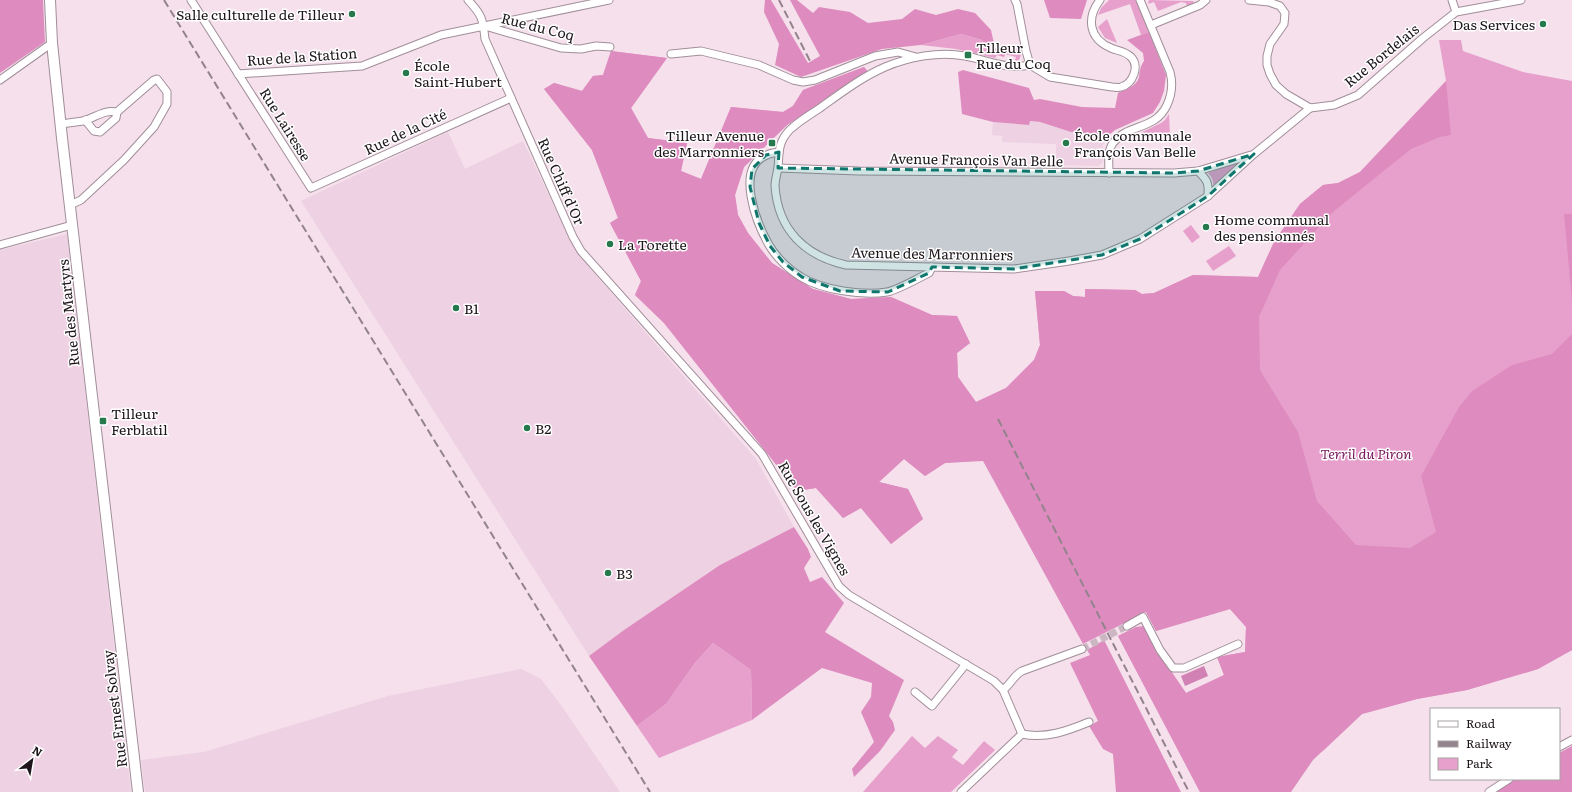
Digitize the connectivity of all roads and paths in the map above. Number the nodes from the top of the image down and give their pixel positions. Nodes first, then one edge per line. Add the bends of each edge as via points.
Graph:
1 (50, 0) edge
2 (191, 0) edge
3 (468, 0) edge
4 (609, 0) edge
5 (1015, 0) edge
6 (1100, 0) edge
7 (1140, 0) edge
8 (1206, 0) edge
9 (1249, 0) edge
10 (1452, 0) edge
11 (1521, 0) edge
12 (1456, 12) junction
13 (483, 25) junction
14 (1151, 25) junction
15 (52, 43) junction
16 (610, 47) dead end
17 (671, 54) dead end
18 (916, 57) junction
19 (1030, 64) junction
20 (238, 74) junction
21 (0, 80) edge
22 (511, 98) junction
23 (1310, 108) junction
24 (117, 112) junction
25 (85, 120) junction
26 (61, 124) junction
27 (779, 152) junction
28 (1254, 154) junction
29 (778, 168) junction
30 (1198, 171) junction
31 (1109, 173) junction
32 (311, 188) joint
33 (1208, 196) junction
34 (70, 205) junction
35 (72, 225) junction
36 (0, 245) edge
37 (932, 267) junction
38 (670, 351) joint
39 (118, 622) joint
40 (1127, 626) tunnel mouth
41 (1238, 644) dead end
42 (1082, 649) tunnel mouth
43 (966, 664) junction
44 (1003, 690) junction
45 (915, 692) dead end
46 (1089, 722) dead end
47 (1022, 734) junction
48 (1572, 740) edge
49 (1560, 746) edge
50 (1507, 780) edge
51 (966, 790) edge
52 (138, 792) edge
53 (1489, 792) edge

1 - 15 street, Rue des Martyrs
2 - 20 street, Rue de la Station
3 - 13 street, Rue Chiff d'Or via 480,12
4 - 13 street
5 - 19 street
6 - 19 street via 1092,16 1091,28 1099,41 1132,58 1135,68 1129,82 1122,87 1112,87 1050,77
7 - 14 street
8 - 14 street via 1200,5
9 - 23 street via 1280,6 1285,14 1284,24 1270,44 1267,56 1269,70 1276,85
10 - 12 street
11 - 12 street
12 - 23 street, Rue Bordelais via 1422,38 1358,95 1334,105
13 - 16 street, Rue du Coq via 562,48
13 - 20 street, Rue de la Station via 441,35 362,66
13 - 22 street, Rue Chiff d'Or via 485,40
14 - 31 street via 1170,72 1170,99 1163,114 1156,120 1120,136 1113,144 1109,154
15 - 21 street
15 - 26 street, Rue des Martyrs
17 - 18 street via 701,51 759,65 803,82 815,80 875,56 898,52
18 - 19 street, Avenue des Marronniers via 949,54 1008,67
18 - 27 street, Avenue des Marronniers via 884,67 792,127 782,141
20 - 32 street, Rue Lairesse
22 - 32 street, Rue de la Cité
22 - 38 street, Rue Chiff d'Or via 581,251
23 - 28 street, Avenue des Marronniers
24 - 25 street via 95,115
24 - 25 street via 116,118 100,132 94,131
24 - 34 street via 154,80 157,80 167,92 167,104 154,127 124,160 81,200
25 - 26 street
26 - 34 street, Rue des Martyrs
27 - 29 street, Avenue des Marronniers
27 - 37 street via 766,155 758,161 752,169 750,187 759,223 770,246 783,262 802,277 840,291 888,292 929,272
28 - 30 street, Avenue François Van Belle
28 - 33 street, Avenue des Marronniers
29 - 31 street, Avenue François Van Belle
29 - 37 street, Avenue des Marronniers via 775,184 782,216 794,237 814,253 846,265
30 - 31 street, Avenue François Van Belle
30 - 33 street via 1209,185
33 - 37 street, Avenue des Marronniers via 1140,239 1102,255 1014,269
34 - 35 street, Rue des Martyrs
35 - 36 street
35 - 39 street, Rue des Martyrs
38 - 43 street, Rue Sous les Vignes via 762,454 840,586 849,595
39 - 52 street, Rue Ernest Solvay
40 - 41 street via 1143,617 1160,650 1173,668 1184,668
42 - 44 street via 1017,673 1009,686
43 - 44 street, Rue Sous les Vignes via 994,681
43 - 45 street via 932,706
44 - 47 street, Rue Sous les Vignes
46 - 47 street via 1048,736
47 - 51 street
48 - 49 street
50 - 53 street

